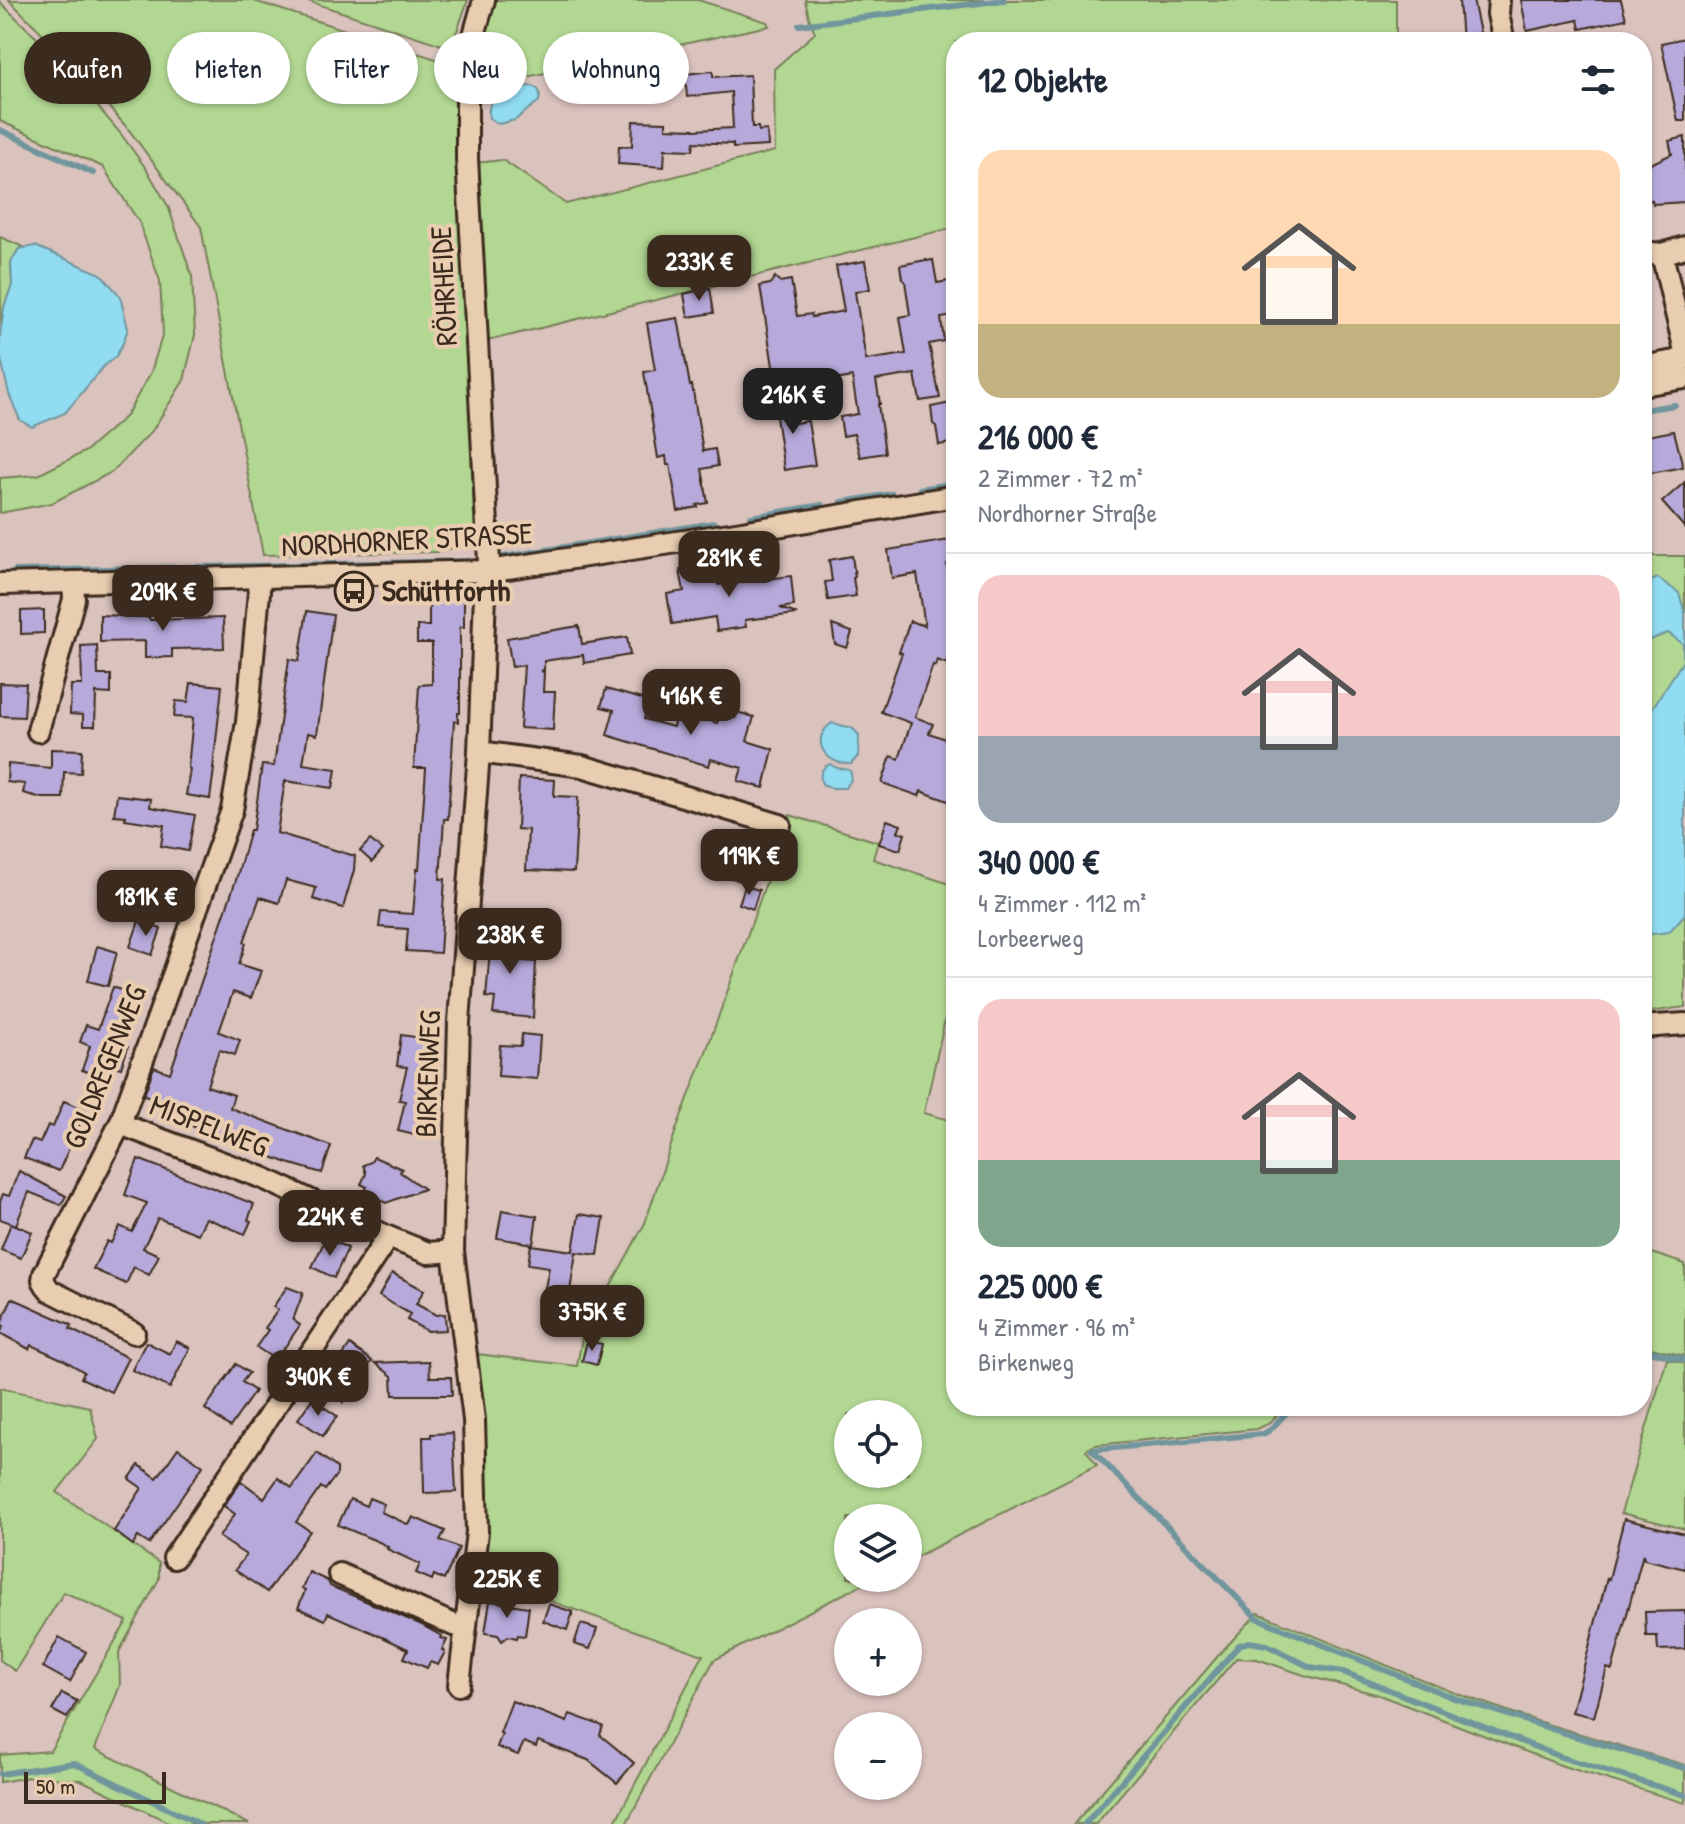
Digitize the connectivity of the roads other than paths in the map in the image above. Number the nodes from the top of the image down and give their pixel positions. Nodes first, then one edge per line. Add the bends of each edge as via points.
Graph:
1 (484, 0) edge
2 (1499, 0) edge
3 (1502, 32) edge
4 (1685, 247) edge
5 (1652, 253) edge
6 (1685, 351) edge
7 (1685, 359) edge
8 (1652, 365) edge
9 (1685, 378) edge
10 (1652, 383) edge
11 (946, 498) edge
12 (488, 571) junction
13 (258, 578) junction
14 (73, 582) junction
15 (0, 584) edge
16 (38, 731) dead end
17 (479, 752) junction
18 (780, 825) dead end
19 (1685, 1024) edge
20 (1652, 1026) edge
21 (120, 1124) junction
22 (388, 1237) junction
23 (453, 1251) junction
24 (134, 1333) dead end
25 (174, 1558) dead end
26 (339, 1574) dead end
27 (466, 1626) junction
28 (459, 1685) dead end

1 - 12 street, RÖHRHEIDE via 467,60 467,158
2 - 3 street
4 - 5 street
5 - 6 street
7 - 8 street
9 - 10 street
11 - 12 street, NORDHORNER STRASSE
12 - 13 street, NORDHORNER STRASSE
12 - 17 street, BIRKENWEG
13 - 14 street, NORDHORNER STRASSE
13 - 21 street, GOLDREGENWEG via 247,722 232,810
14 - 15 street, NORDHORNER STRASSE
14 - 16 street via 74,599
17 - 18 street via 582,766
17 - 23 street, BIRKENWEG via 459,1022
19 - 20 street
21 - 22 street, MISPELWEG via 263,1178
21 - 24 street, GOLDREGENWEG via 43,1280 49,1290
22 - 23 street, MISPELWEG via 428,1253
22 - 25 street
23 - 27 street, BIRKENWEG via 474,1420 477,1532
26 - 27 street
27 - 28 street, BIRKENWEG

